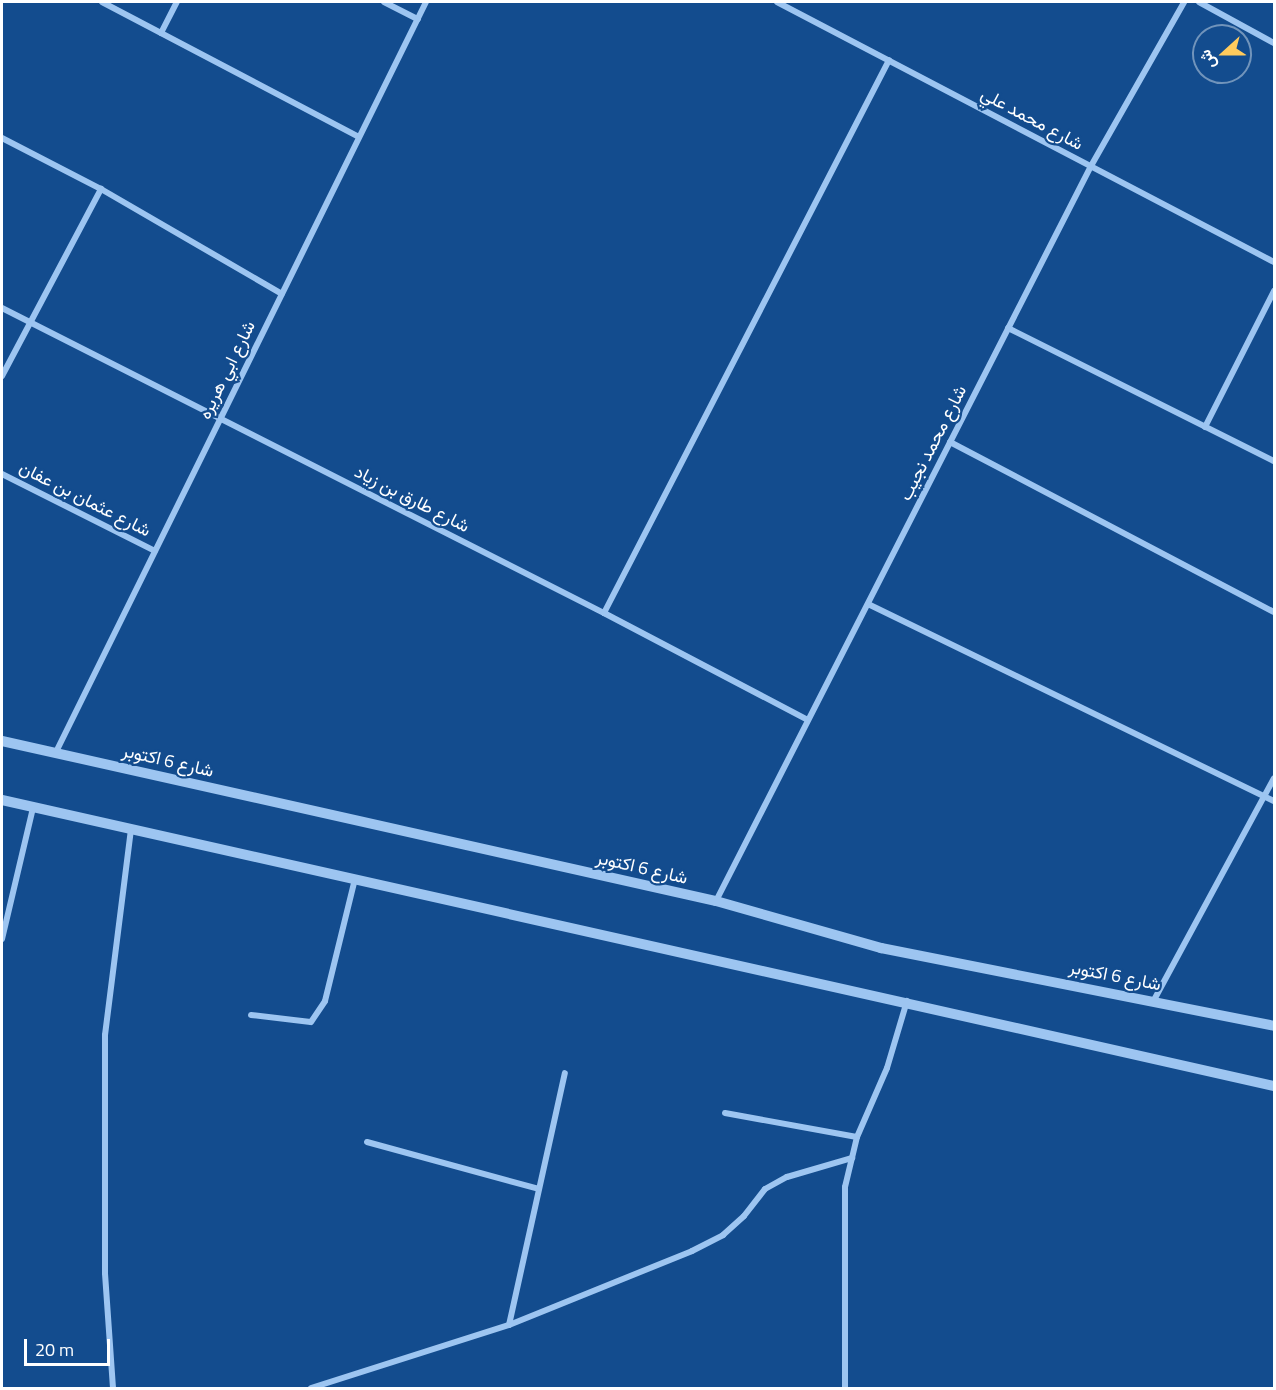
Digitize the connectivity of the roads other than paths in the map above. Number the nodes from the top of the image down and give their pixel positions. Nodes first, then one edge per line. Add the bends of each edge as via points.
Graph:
1 (102, 2) edge
2 (177, 2) edge
3 (384, 2) edge
4 (426, 2) edge
5 (777, 2) edge
6 (1184, 2) edge
7 (1199, 2) edge
8 (417, 19) junction
9 (161, 33) junction
10 (1275, 44) edge
11 (889, 60) junction
12 (359, 137) junction
13 (2, 138) edge
14 (1091, 166) junction
15 (101, 189) junction
16 (1275, 262) edge
17 (1275, 291) edge
18 (282, 294) junction
19 (2, 308) edge
20 (30, 323) junction
21 (1008, 328) junction
22 (2, 376) edge
23 (220, 420) junction
24 (1205, 427) junction
25 (950, 442) junction
26 (1275, 461) edge
27 (2, 474) edge
28 (155, 551) junction
29 (868, 604) junction
30 (1275, 612) edge
31 (604, 613) junction
32 (808, 720) junction
33 (2, 741) edge
34 (56, 752) junction
35 (1275, 778) edge
36 (1265, 796) junction
37 (2, 800) edge
38 (1275, 801) edge
39 (33, 808) junction
40 (130, 830) junction
41 (355, 879) junction
42 (716, 901) junction
43 (2, 939) edge
44 (1154, 1000) junction
45 (907, 1001) junction
46 (251, 1015) dead end
47 (1275, 1026) edge
48 (565, 1073) dead end
49 (1275, 1086) edge
50 (725, 1113) dead end
51 (857, 1137) junction
52 (368, 1142) dead end
53 (852, 1158) junction
54 (539, 1189) junction
55 (509, 1325) junction
56 (113, 1389) edge
57 (311, 1389) edge
58 (845, 1389) edge

1 - 9 street
2 - 9 street
3 - 8 street
4 - 8 street, شارع ابي هريره
5 - 11 street, شارع محمد علي
6 - 14 street, شارع محمد نجيب
7 - 10 street
8 - 12 street, شارع ابي هريره
9 - 12 street
11 - 14 street, شارع محمد علي
11 - 31 street
12 - 18 street, شارع ابي هريره
13 - 15 street
14 - 16 street, شارع محمد علي
14 - 21 street, شارع محمد نجيب
15 - 18 street
15 - 20 street
17 - 24 street
18 - 23 street, شارع ابي هريره
19 - 20 street, شارع طارق بن زياد
20 - 22 street
20 - 23 street, شارع طارق بن زياد
21 - 24 street
21 - 25 street, شارع محمد نجيب
23 - 28 street, شارع ابي هريره
23 - 31 street, شارع طارق بن زياد
24 - 26 street
25 - 29 street, شارع محمد نجيب
25 - 30 street
27 - 28 street, شارع عثمان بن عفان
28 - 34 street, شارع ابي هريره
29 - 32 street, شارع محمد نجيب
29 - 36 street
31 - 32 street, شارع طارق بن زياد
32 - 42 street, شارع محمد نجيب
33 - 34 street, شارع 6 اكتوبر
34 - 42 street, شارع 6 اكتوبر
35 - 36 street
36 - 38 street
36 - 44 street
37 - 39 street
39 - 40 street
39 - 43 street
40 - 41 street
40 - 56 street via 105,1035 105,1273
41 - 45 street
41 - 46 street via 325,1001 311,1022
42 - 44 street, شارع 6 اكتوبر via 880,948
44 - 47 street, شارع 6 اكتوبر
45 - 49 street
45 - 51 street via 887,1068
48 - 54 street
50 - 51 street
51 - 53 street
52 - 54 street
53 - 55 street via 787,1177 765,1189 730,1229 692,1251
53 - 58 street via 845,1187 843,1247
54 - 55 street
55 - 57 street

